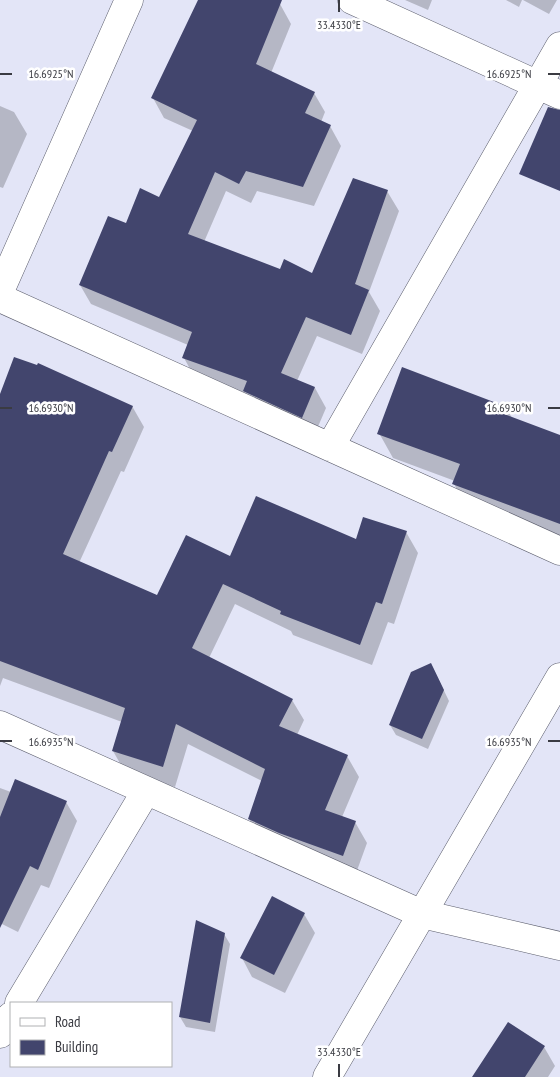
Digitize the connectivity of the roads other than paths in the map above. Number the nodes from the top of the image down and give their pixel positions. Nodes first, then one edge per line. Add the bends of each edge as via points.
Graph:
1 (129, 0) edge
2 (352, 0) edge
3 (560, 46) edge
4 (549, 90) edge
5 (0, 291) edge
6 (0, 298) edge
7 (330, 447) junction
8 (560, 551) edge
9 (560, 678) edge
10 (0, 725) edge
11 (146, 791) junction
12 (422, 914) junction
13 (560, 946) edge
14 (20, 1002) edge
15 (10, 1018) edge
16 (0, 1034) edge
17 (327, 1077) edge

1 - 5 street
2 - 4 street
3 - 4 street
4 - 7 street
6 - 7 street
7 - 8 street
9 - 12 street
10 - 11 street
11 - 12 street
11 - 14 street
12 - 13 street
12 - 17 street
15 - 16 street

